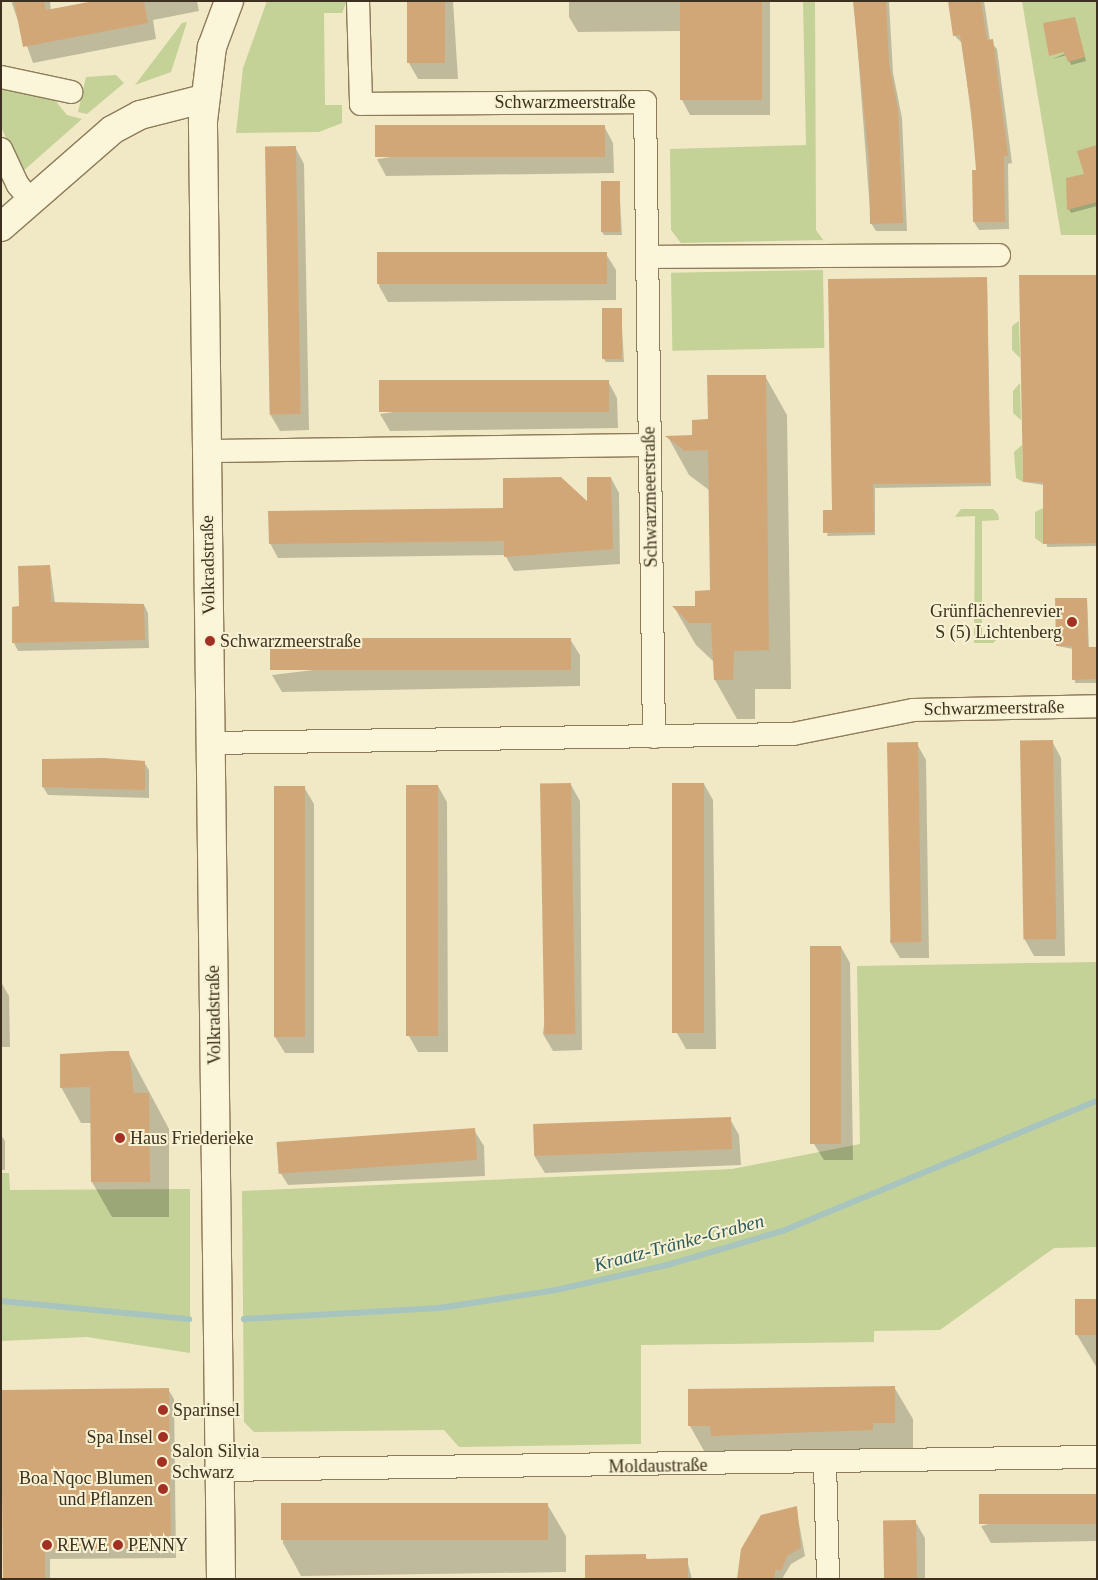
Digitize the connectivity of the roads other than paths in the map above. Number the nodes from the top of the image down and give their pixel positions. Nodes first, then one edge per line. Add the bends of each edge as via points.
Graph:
1 (228, 1) edge
2 (358, 1) edge
3 (1, 77) edge
4 (71, 92) dead end
5 (203, 99) junction
6 (1, 149) edge
7 (32, 202) junction
8 (1, 227) edge
9 (999, 255) dead end
10 (647, 257) junction
11 (650, 445) junction
12 (207, 451) junction
13 (1097, 706) edge
14 (654, 737) junction
15 (211, 743) junction
16 (1097, 1457) edge
17 (825, 1463) junction
18 (220, 1470) junction
19 (221, 1579) edge
20 (828, 1579) edge

1 - 5 street, Volkradstraße via 212,48
2 - 10 street, Schwarzmeerstraße via 360,104 645,102
3 - 4 street
5 - 7 street via 140,115 112,130
5 - 12 street, Volkradstraße
6 - 7 street via 18,185
7 - 8 street
9 - 10 street
10 - 11 street, Schwarzmeerstraße
11 - 12 street
11 - 14 street, Schwarzmeerstraße
12 - 15 street, Volkradstraße
13 - 14 street, Schwarzmeerstraße via 913,710 793,734
14 - 15 street, Schwarzmeerstraße
15 - 18 street, Volkradstraße
16 - 17 street, Moldaustraße
17 - 18 street, Moldaustraße
17 - 20 street
18 - 19 street, Volkradstraße

